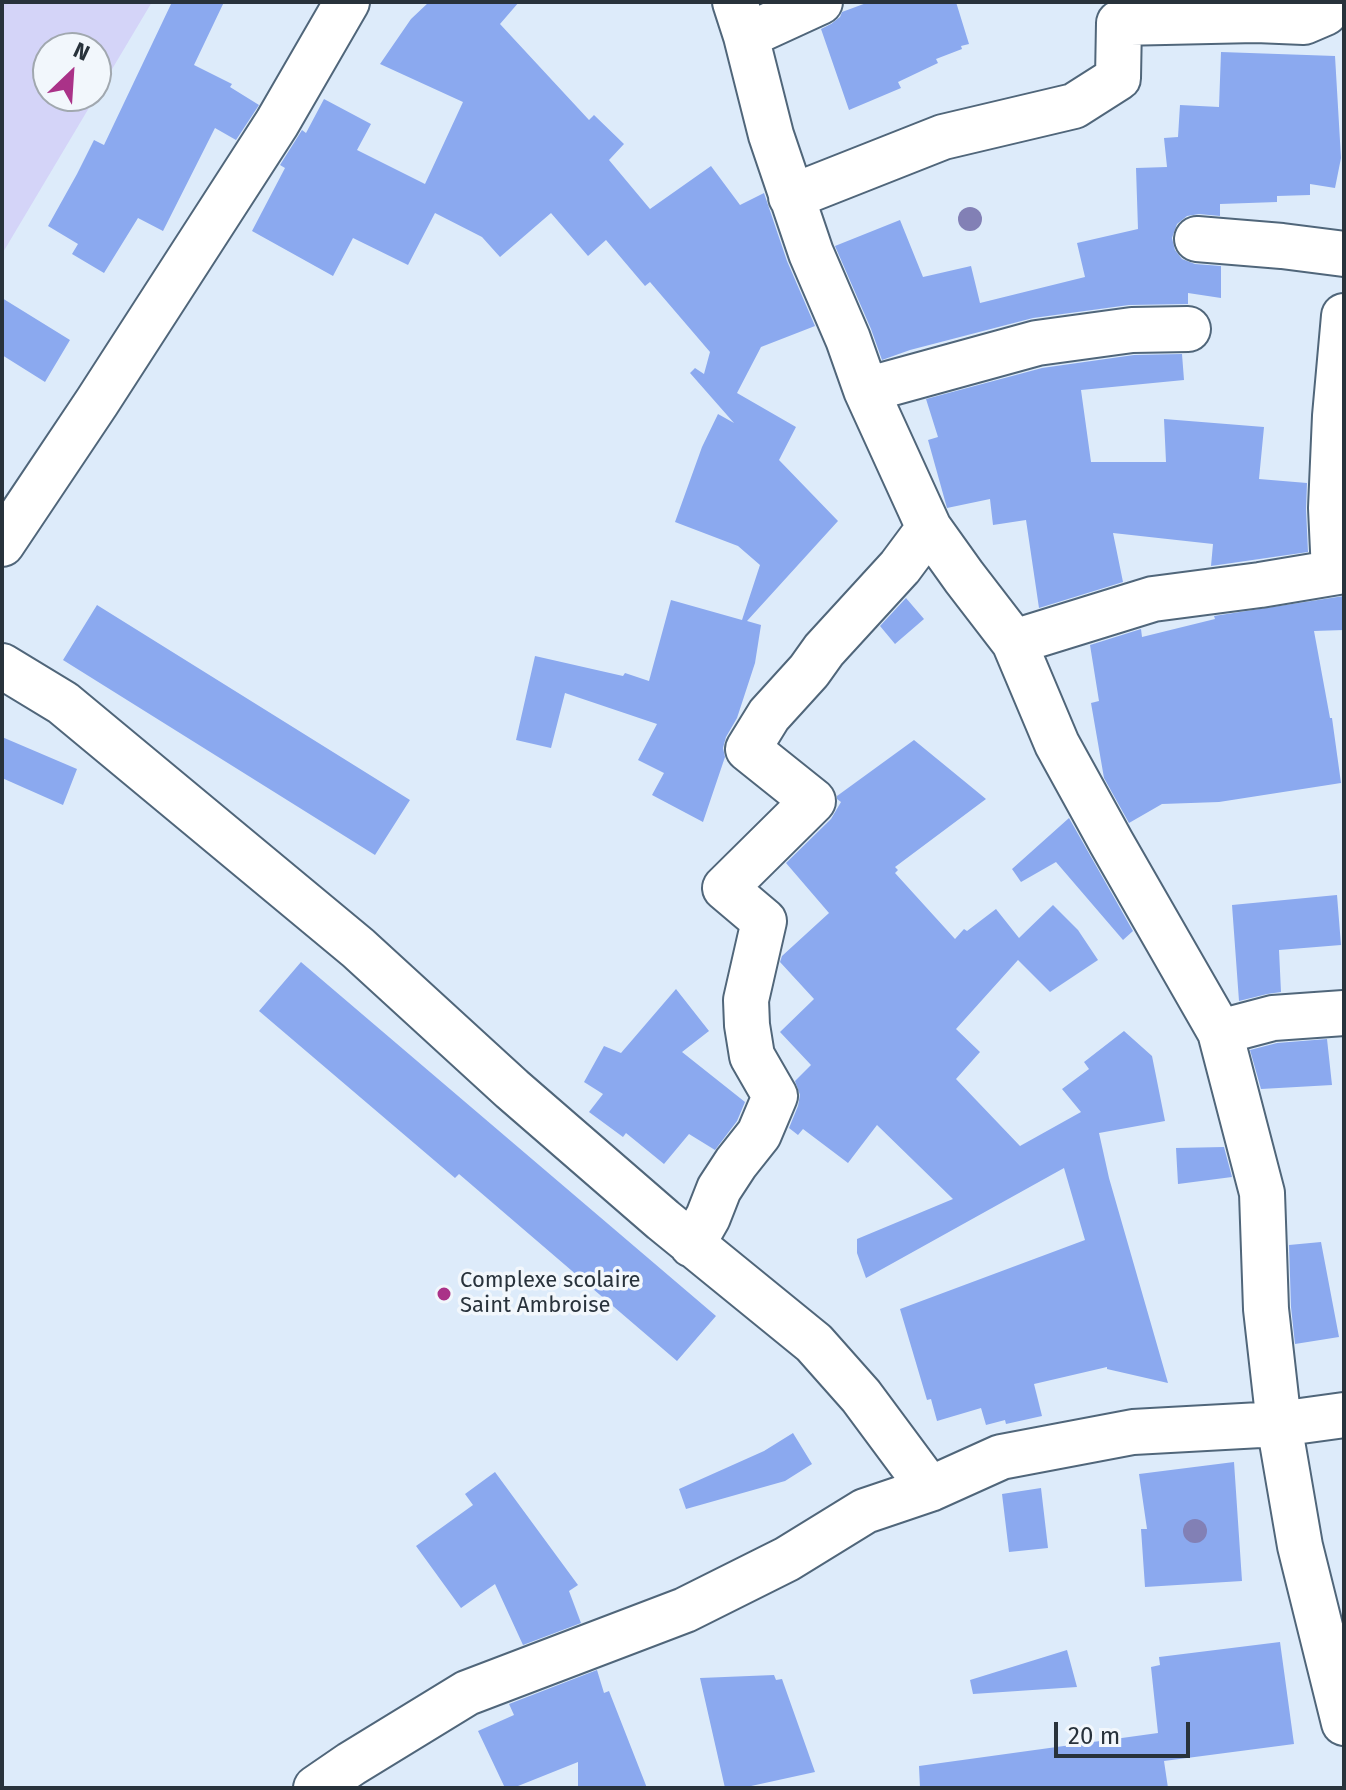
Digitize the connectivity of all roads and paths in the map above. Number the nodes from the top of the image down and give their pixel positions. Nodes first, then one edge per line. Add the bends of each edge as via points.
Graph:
1 (347, 2) edge
2 (820, 2) edge
3 (1331, 2) edge
4 (740, 19) edge
5 (791, 197) junction
6 (1197, 239) dead end
7 (1344, 254) edge
8 (1344, 316) edge
9 (1188, 329) dead end
10 (866, 390) junction
11 (929, 528) junction
12 (2, 544) edge
13 (1339, 572) edge
14 (1014, 642) junction
15 (2, 666) edge
16 (1344, 1013) edge
17 (1220, 1032) junction
18 (692, 1245) junction
19 (1344, 1415) edge
20 (1279, 1424) junction
21 (930, 1489) junction
22 (1344, 1723) edge
23 (316, 1788) edge

1 - 12 street via 277,123
2 - 4 street
3 - 5 street via 1325,13 1304,22 1119,23 1118,78 1074,106 943,137
4 - 5 street
5 - 10 street
6 - 7 street
8 - 13 street via 1331,508
9 - 10 street via 1132,330 1037,343
10 - 11 street
11 - 14 street
11 - 18 street via 769,715 748,749 813,801 725,888 764,921 746,1000 747,1025 752,1056 775,1096 759,1134 719,1189
13 - 14 street via 1153,599
14 - 17 street via 1057,744
15 - 18 street via 63,703 358,948
16 - 17 street via 1273,1018
17 - 20 street via 1262,1193 1266,1309
18 - 21 street via 814,1343
19 - 20 street
20 - 21 street via 1119,1435 1001,1457
20 - 22 street via 1300,1546
21 - 23 street via 865,1511 787,1559 685,1610 467,1693

